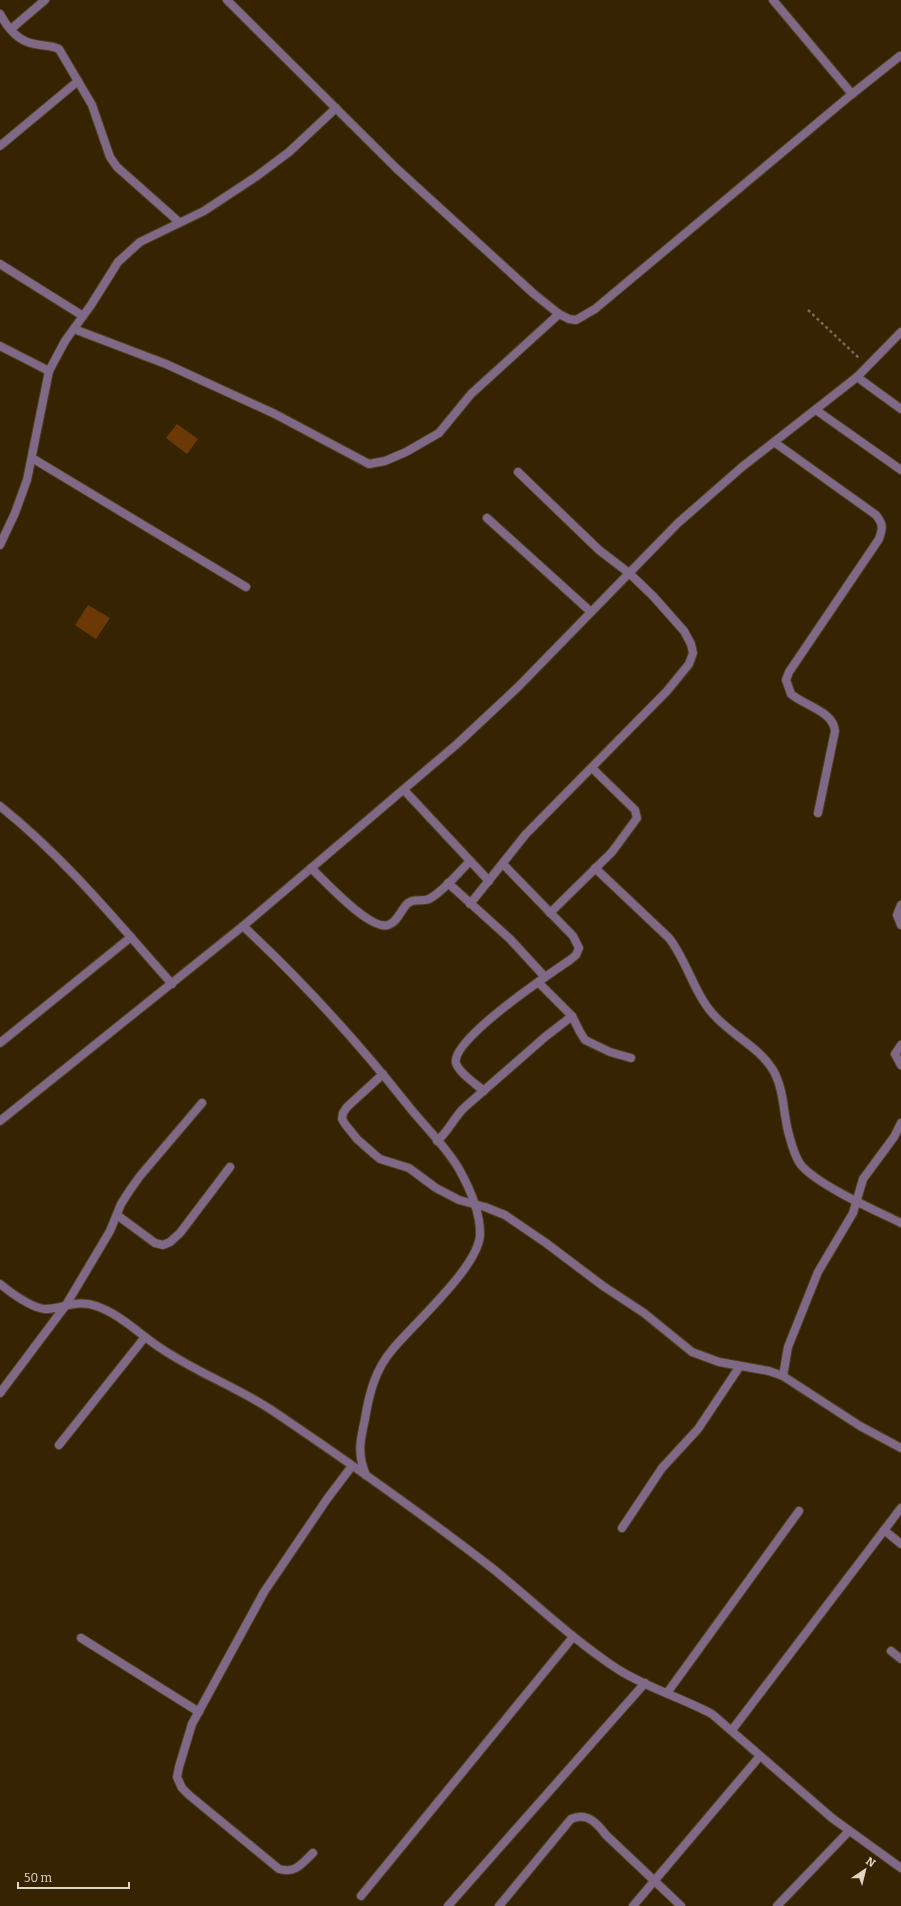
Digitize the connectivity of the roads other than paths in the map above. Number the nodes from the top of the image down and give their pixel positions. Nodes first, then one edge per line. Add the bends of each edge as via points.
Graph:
1 (45, 0) edge
2 (227, 0) edge
3 (773, 0) edge
4 (0, 14) edge
5 (11, 29) junction
6 (901, 57) edge
7 (78, 81) junction
8 (852, 94) junction
9 (336, 108) junction
10 (0, 146) edge
11 (179, 222) junction
12 (0, 264) edge
13 (559, 314) junction
14 (83, 316) junction
15 (74, 329) junction
16 (901, 332) edge
17 (0, 346) edge
18 (49, 371) junction
19 (857, 377) junction
20 (901, 409) edge
21 (816, 410) junction
22 (774, 442) junction
23 (32, 458) junction
24 (901, 470) edge
25 (518, 472) dead end
26 (487, 518) dead end
27 (3, 532) edge
28 (0, 545) edge
29 (629, 573) junction
30 (246, 587) dead end
31 (591, 612) junction
32 (592, 768) junction
33 (404, 790) junction
34 (0, 806) edge
35 (818, 813) dead end
36 (470, 861) junction
37 (503, 864) junction
38 (311, 868) junction
39 (595, 868) junction
40 (489, 881) junction
41 (448, 883) junction
42 (470, 904) junction
43 (901, 905) edge
44 (550, 913) junction
45 (901, 925) edge
46 (243, 926) junction
47 (131, 937) junction
48 (542, 980) junction
49 (172, 984) junction
50 (572, 1016) junction
51 (0, 1043) edge
52 (901, 1045) edge
53 (631, 1058) dead end
54 (901, 1065) edge
55 (383, 1074) junction
56 (484, 1091) junction
57 (202, 1103) dead end
58 (0, 1121) edge
59 (901, 1123) edge
60 (437, 1141) junction
61 (230, 1167) dead end
62 (858, 1201) junction
63 (474, 1205) junction
64 (117, 1215) junction
65 (901, 1223) edge
66 (0, 1284) edge
67 (66, 1305) junction
68 (145, 1337) junction
69 (740, 1366) junction
70 (783, 1376) junction
71 (0, 1393) edge
72 (59, 1445) dead end
73 (901, 1448) edge
74 (352, 1466) junction
75 (366, 1476) junction
76 (901, 1508) edge
77 (799, 1511) dead end
78 (622, 1528) dead end
79 (884, 1530) junction
80 (901, 1544) edge
81 (573, 1637) junction
82 (81, 1638) dead end
83 (891, 1651) dead end
84 (901, 1659) edge
85 (645, 1684) junction
86 (667, 1693) junction
87 (199, 1712) junction
88 (732, 1730) junction
89 (760, 1756) junction
90 (849, 1831) junction
91 (313, 1853) dead end
92 (901, 1868) edge
93 (654, 1882) junction
94 (361, 1896) dead end
95 (448, 1906) edge
96 (499, 1906) edge
97 (633, 1906) edge
98 (681, 1906) edge
99 (777, 1906) edge

1 - 5 street
2 - 9 street
3 - 8 street
4 - 5 street
5 - 7 street via 22,40 59,49
6 - 8 street
7 - 10 street
7 - 11 street via 92,105 110,157 117,167
8 - 13 street via 595,309 576,320
9 - 11 street via 288,152 257,176 204,211
9 - 13 street via 396,168 520,282
11 - 14 street via 153,234 132,248 114,267
12 - 14 street
13 - 15 street via 471,394 439,433 406,452 385,461 369,464 275,414 195,377 153,358
14 - 15 street
15 - 18 street
16 - 19 street
17 - 18 street
18 - 23 street
19 - 20 street
19 - 21 street
21 - 22 street
21 - 24 street
22 - 29 street via 688,514
22 - 35 street via 876,515 883,529 879,539 786,680 791,694 825,714 834,724
23 - 27 street via 27,480
23 - 30 street
25 - 29 street via 599,550
26 - 31 street
27 - 28 street
29 - 31 street
29 - 32 street via 684,631 693,653 680,676
31 - 33 street via 518,687
32 - 37 street via 526,834
32 - 39 street via 635,810 637,818 622,840
33 - 36 street
33 - 38 street
34 - 47 street via 62,861
36 - 40 street
36 - 41 street
37 - 40 street
37 - 44 street
38 - 41 street via 365,918 381,926 394,921 408,903 415,899 429,899
38 - 46 street
39 - 44 street
39 - 62 street via 669,938 677,948 705,1004 738,1037 760,1053 772,1068 782,1092 787,1126 795,1153 802,1165 823,1182
40 - 42 street
41 - 42 street
42 - 48 street via 514,944
43 - 45 street via 897,915
44 - 48 street via 573,936 579,948 573,957
46 - 49 street
46 - 55 street via 314,996
47 - 49 street
47 - 51 street
48 - 50 street
48 - 56 street via 495,1015 456,1056 458,1068
49 - 58 street
50 - 53 street via 586,1040 610,1052
50 - 56 street
52 - 54 street via 895,1054
55 - 60 street
55 - 63 street via 347,1107 342,1119 345,1124 357,1139 380,1159 409,1168 436,1188
56 - 60 street via 460,1112 446,1134
57 - 64 street via 140,1176 121,1204
59 - 62 street via 894,1137 863,1178
60 - 63 street via 460,1170
61 - 64 street via 170,1242 155,1243
62 - 65 street
62 - 70 street via 818,1272 788,1347
63 - 69 street via 496,1210 514,1220 607,1289 644,1313 692,1352 710,1360
63 - 75 street via 480,1232 478,1248 473,1257 444,1294 392,1350 372,1387 359,1452
64 - 67 street via 99,1251
66 - 67 street via 28,1303 44,1309
67 - 68 street via 80,1302 95,1305
67 - 71 street
68 - 72 street
68 - 74 street via 201,1372 252,1397
69 - 70 street
69 - 78 street via 698,1429 662,1468
70 - 73 street via 860,1426
74 - 75 street
74 - 87 street via 267,1587
75 - 81 street via 493,1569
76 - 79 street
77 - 86 street
79 - 80 street
79 - 88 street
81 - 85 street via 619,1670
81 - 94 street
82 - 87 street
83 - 84 street
85 - 86 street
85 - 95 street
86 - 88 street via 691,1702
87 - 91 street via 179,1767 178,1777 182,1788 279,1869 288,1872
88 - 89 street
89 - 90 street
89 - 93 street
90 - 92 street
90 - 99 street
93 - 96 street via 597,1824 579,1816 571,1819
93 - 97 street
93 - 98 street

